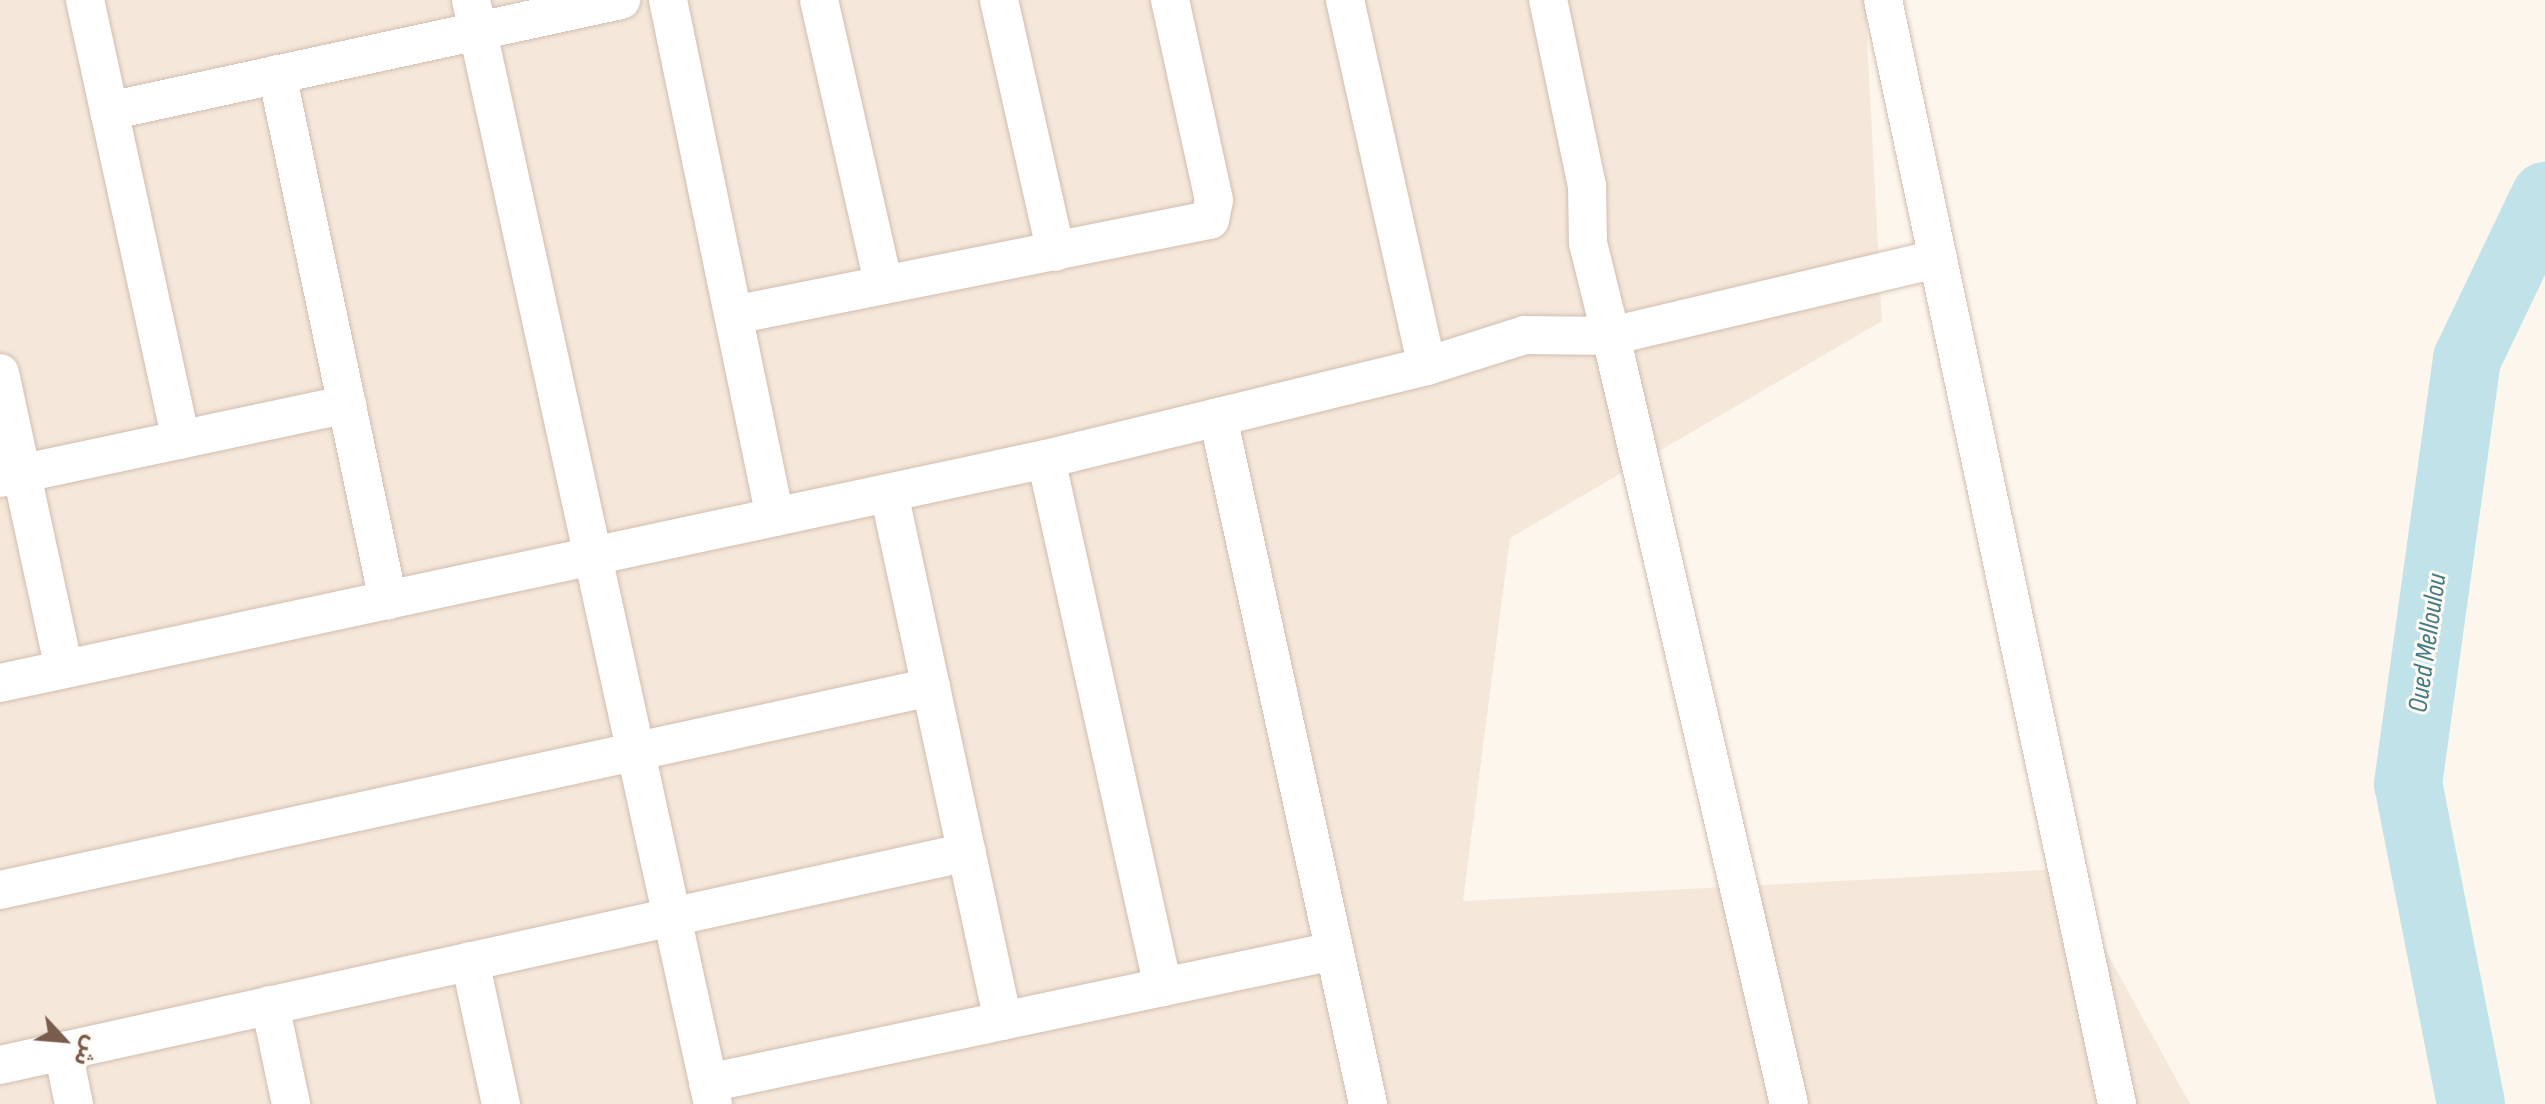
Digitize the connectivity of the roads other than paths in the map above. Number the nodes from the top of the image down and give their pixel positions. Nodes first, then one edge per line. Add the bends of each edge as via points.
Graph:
1 (85, 0) edge
2 (621, 0) edge
3 (668, 0) edge
4 (819, 0) edge
5 (999, 0) edge
6 (1170, 0) edge
7 (1345, 0) edge
8 (1548, 0) edge
9 (1883, 0) edge
10 (474, 15) edge
11 (277, 74) junction
12 (109, 111) junction
13 (1056, 252) junction
14 (1938, 259) junction
15 (884, 285) junction
16 (734, 315) junction
17 (1611, 336) junction
18 (1427, 366) junction
19 (0, 373) edge
20 (347, 404) junction
21 (1218, 417) junction
22 (181, 440) junction
23 (1046, 459) junction
24 (11, 476) edge
25 (889, 493) junction
26 (775, 517) junction
27 (594, 556) junction
28 (388, 600) junction
29 (64, 669) junction
30 (0, 683) edge
31 (931, 687) junction
32 (638, 751) junction
33 (967, 852) junction
34 (0, 890) edge
35 (673, 915) junction
36 (1334, 951) junction
37 (470, 961) junction
38 (1163, 987) junction
39 (270, 1005) junction
40 (1003, 1021) junction
41 (63, 1051) junction
42 (0, 1065) edge
43 (711, 1094) edge
44 (74, 1104) edge
45 (291, 1104) edge
46 (501, 1104) edge
47 (1368, 1104) edge
48 (1789, 1104) edge
49 (2117, 1104) edge

1 - 12 street
2 - 10 street
3 - 16 street
4 - 15 street
5 - 13 street
6 - 13 street via 1215,211 1200,224
7 - 18 street
8 - 17 street via 1587,186 1588,243
9 - 14 street
10 - 11 street
10 - 27 street
11 - 12 street
11 - 20 street
12 - 22 street
13 - 15 street
14 - 17 street
14 - 49 street
15 - 16 street
16 - 26 street
17 - 18 street via 1525,335
17 - 48 street
18 - 21 street
19 - 24 street
20 - 22 street
20 - 28 street
21 - 23 street
21 - 36 street
22 - 24 street
23 - 25 street
23 - 38 street
24 - 29 street
25 - 26 street
25 - 31 street
26 - 27 street
27 - 28 street
27 - 32 street
28 - 29 street
29 - 30 street
31 - 32 street
31 - 33 street
32 - 34 street
32 - 35 street
33 - 35 street
33 - 40 street
35 - 37 street
35 - 43 street
36 - 38 street
36 - 47 street
37 - 39 street
37 - 46 street
38 - 40 street
39 - 41 street
39 - 45 street
40 - 43 street
41 - 42 street
41 - 44 street

